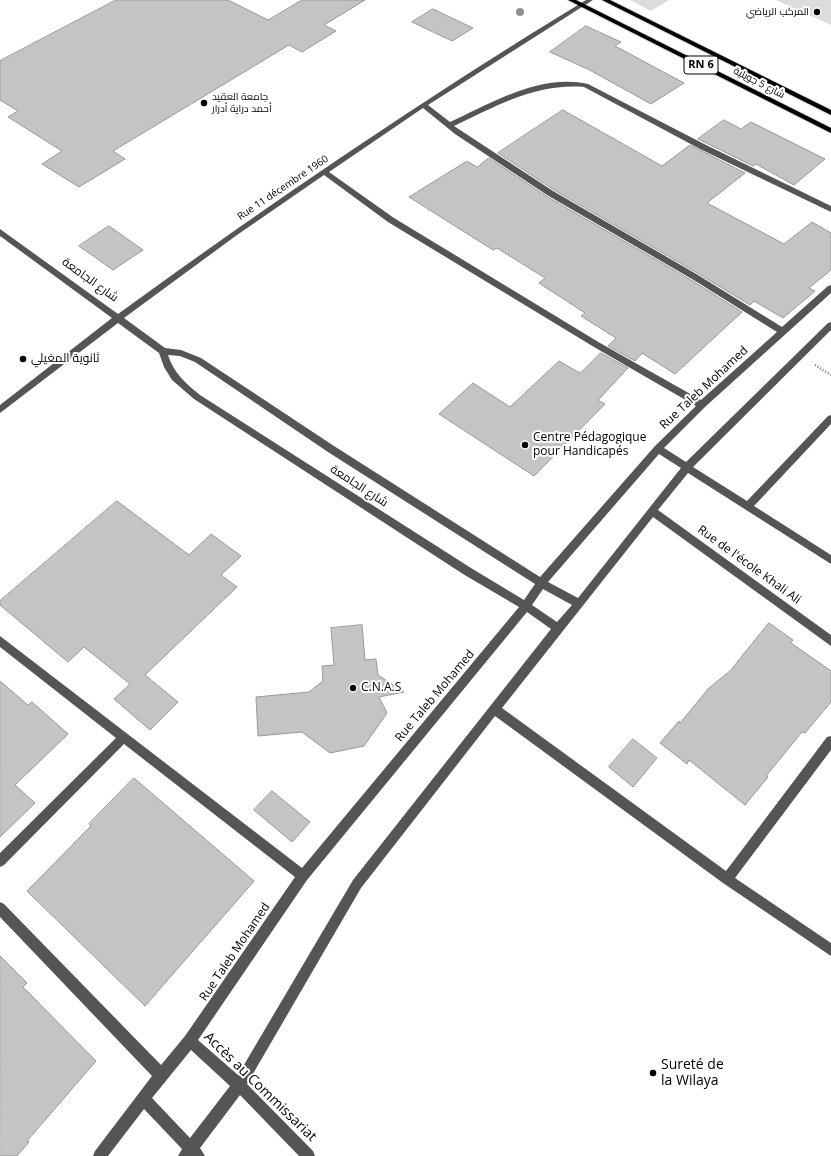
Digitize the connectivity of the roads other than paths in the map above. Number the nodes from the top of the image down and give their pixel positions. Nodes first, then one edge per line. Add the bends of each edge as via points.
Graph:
1 (571, 0) edge
2 (590, 0) edge
3 (605, 0) edge
4 (581, 5) junction
5 (423, 105) junction
6 (831, 113) edge
7 (450, 125) junction
8 (831, 130) edge
9 (324, 172) junction
10 (831, 209) edge
11 (0, 232) edge
12 (831, 288) edge
13 (119, 317) junction
14 (831, 325) edge
15 (783, 332) junction
16 (163, 351) junction
17 (702, 405) junction
18 (0, 410) edge
19 (831, 418) edge
20 (658, 448) junction
21 (687, 466) junction
22 (748, 506) junction
23 (652, 511) junction
24 (831, 560) edge
25 (541, 583) junction
26 (579, 604) junction
27 (526, 606) junction
28 (558, 628) junction
29 (0, 640) edge
30 (831, 641) edge
31 (494, 709) junction
32 (124, 738) junction
33 (831, 741) edge
34 (0, 861) edge
35 (303, 876) junction
36 (727, 879) junction
37 (0, 908) edge
38 (831, 950) edge
39 (190, 1041) junction
40 (161, 1075) junction
41 (239, 1085) junction
42 (143, 1099) junction
43 (191, 1153) edge
44 (100, 1156) edge
45 (308, 1156) edge

1 - 4 main road, شارع 5 جويلية / RN 6
2 - 4 street, Rue 11 décembre 1960
3 - 6 main road, شارع 5 جويلية / RN 6
4 - 5 street, Rue 11 décembre 1960
4 - 8 main road, شارع 5 جويلية / RN 6
5 - 7 street
5 - 9 street, Rue 11 décembre 1960
7 - 10 street via 527,91 559,83 586,85 703,147
7 - 15 street via 550,193 695,277
9 - 13 street, Rue 11 décembre 1960
9 - 17 street via 391,220 597,345
11 - 13 street, شارع الجامعة
12 - 15 street, Rue Taleb Mohamed
13 - 16 street, شارع الجامعة
13 - 18 street, Rue 11 décembre 1960
14 - 21 street
15 - 17 street, Rue Taleb Mohamed
16 - 25 street, شارع الجامعة via 181,353 198,360 331,449
16 - 27 street, شارع الجامعة via 167,366 176,381 197,398
17 - 20 street, Rue Taleb Mohamed
19 - 22 street
20 - 21 street
20 - 25 street, Rue Taleb Mohamed
21 - 22 street
21 - 23 street
22 - 24 street
23 - 26 street
23 - 30 street, Rue de l'école Khali Ali
25 - 26 street, شارع الجامعة
25 - 27 street, Rue Taleb Mohamed
26 - 28 street
27 - 28 street, شارع الجامعة
27 - 35 street, Rue Taleb Mohamed
28 - 31 street
29 - 32 street
31 - 36 street
31 - 41 street via 357,884
32 - 34 street
32 - 35 street
33 - 36 street
35 - 39 street, Rue Taleb Mohamed
36 - 38 street
37 - 40 street
39 - 40 street, Rue Taleb Mohamed
39 - 41 street, Accès au Commissariat
40 - 42 street, Rue Taleb Mohamed
41 - 43 street
41 - 45 street, Accès au Commissariat
42 - 43 street
42 - 44 street, Rue Taleb Mohamed

